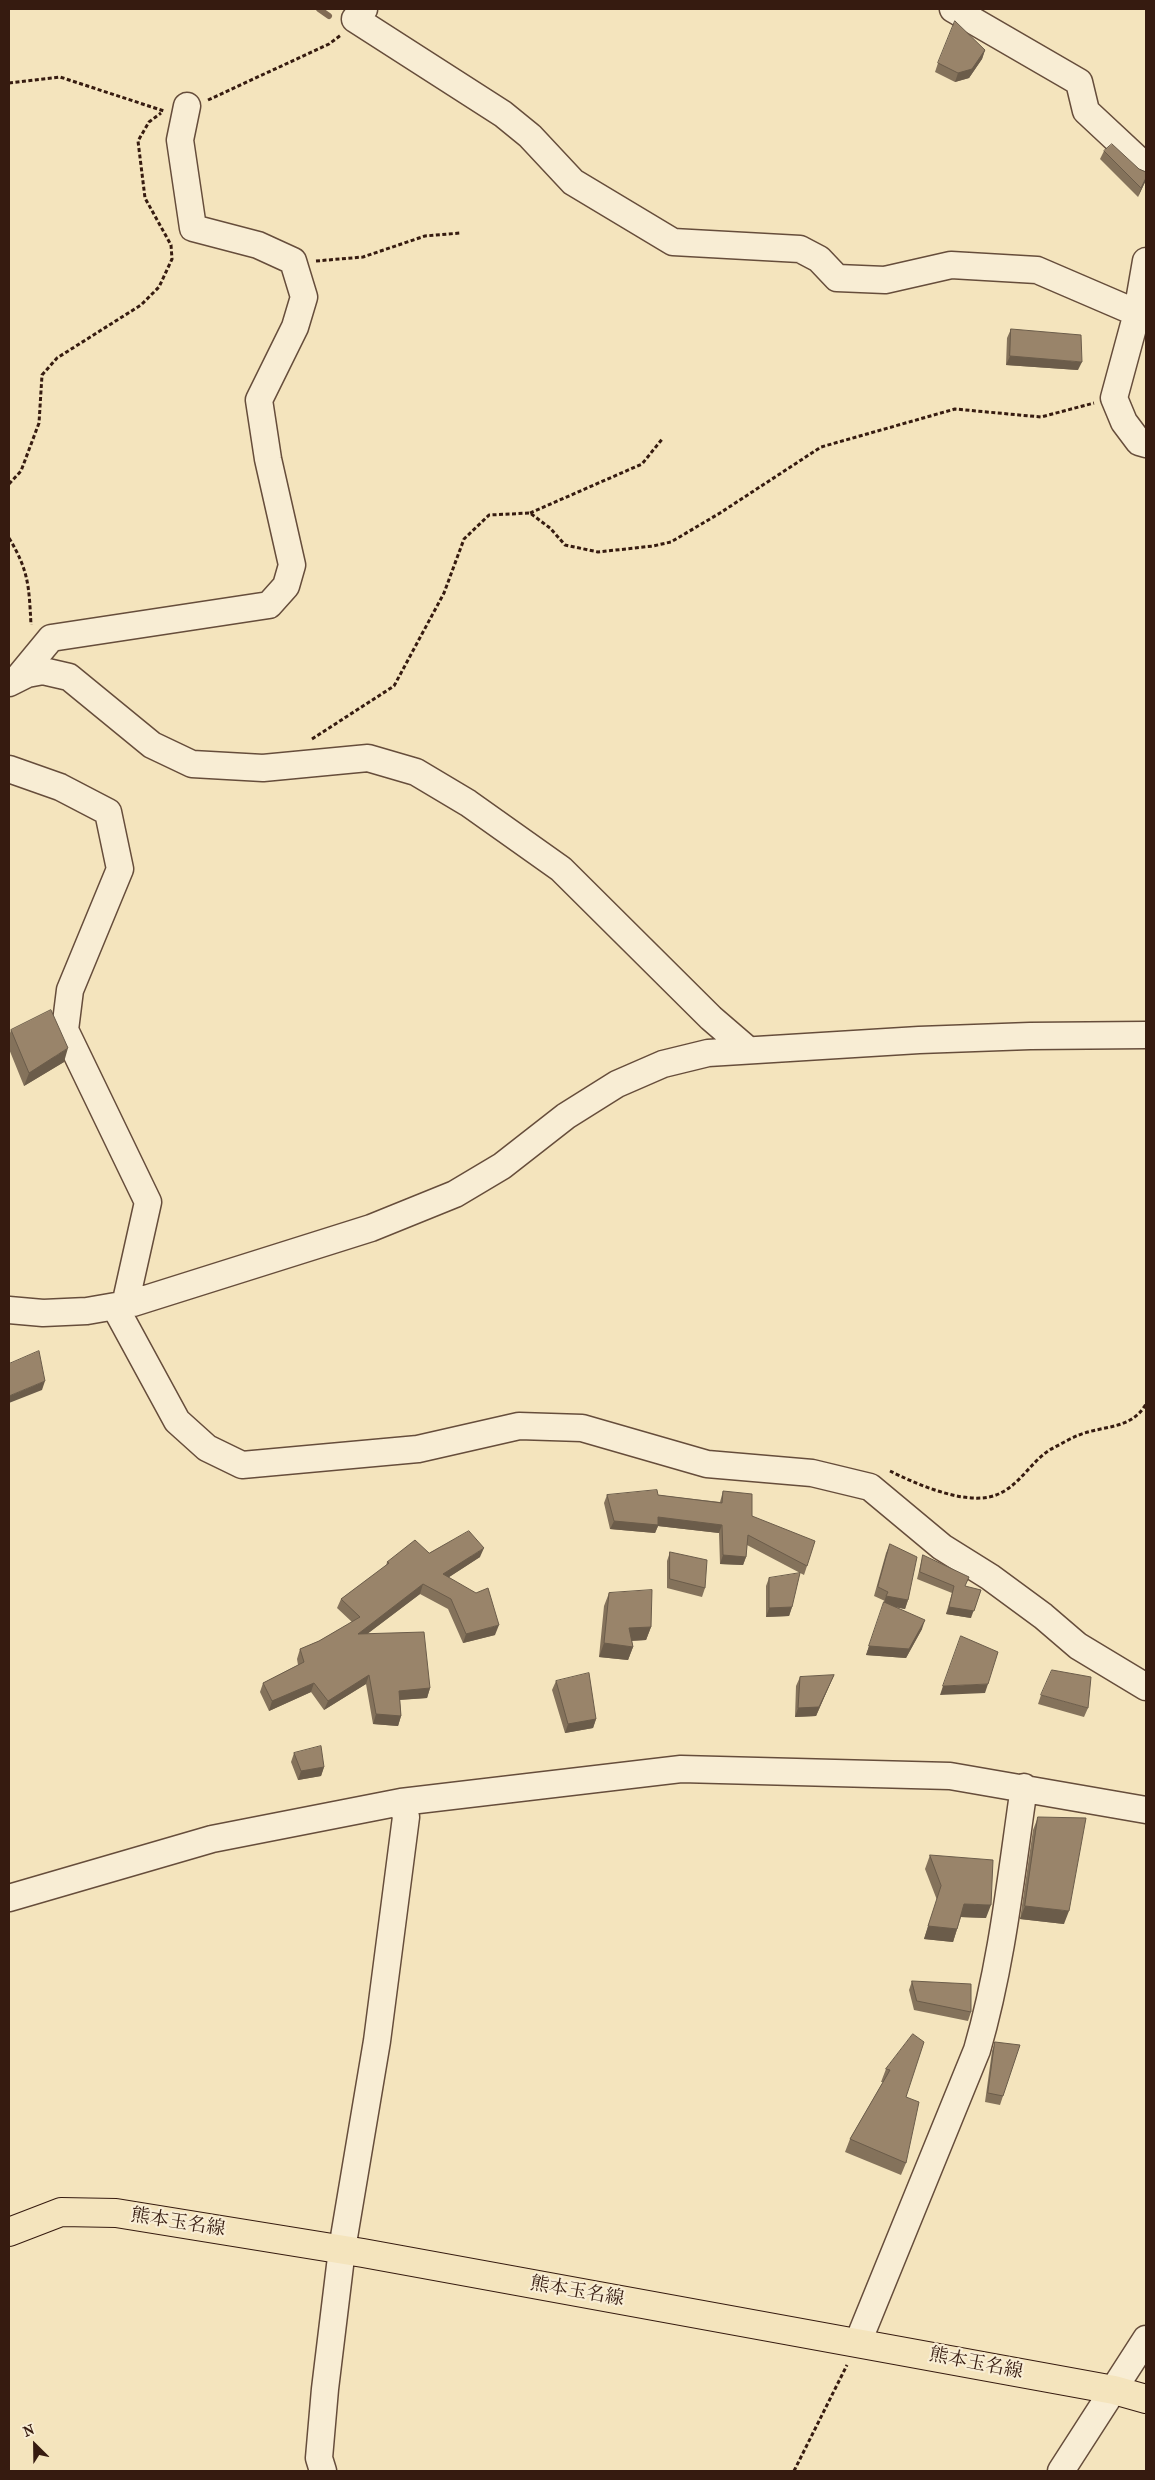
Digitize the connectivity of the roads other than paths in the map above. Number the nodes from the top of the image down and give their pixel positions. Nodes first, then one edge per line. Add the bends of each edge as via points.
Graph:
1 (953, 9) edge
2 (360, 14) edge
3 (175, 109) road end
4 (1137, 152) edge
5 (1146, 167) edge
6 (1146, 261) edge
7 (1137, 313) junction
8 (1146, 444) edge
9 (13, 681) edge
10 (9, 769) edge
11 (1146, 1035) edge
12 (747, 1049) junction
13 (120, 1306) junction
14 (9, 1310) edge
15 (1146, 1687) edge
16 (1024, 1787) junction
17 (401, 1802) junction
18 (1146, 1810) edge
19 (9, 1898) edge
20 (9, 2232) edge
21 (342, 2249) junction
22 (1146, 2340) edge
23 (858, 2342) junction
24 (1114, 2390) junction
25 (1146, 2399) edge
26 (323, 2471) edge
27 (1061, 2471) edge

1 - 4 street via 1079,82 1086,111
2 - 7 street via 530,136 573,182 673,242 800,249 818,259 837,278 885,280 951,265 1036,270
3 - 9 street via 193,228 258,245 293,261 304,297 295,327 259,400 268,459 292,565 286,586 268,605 51,638
4 - 5 street
6 - 7 street
7 - 8 street via 1114,398 1124,422 1138,442
9 - 12 street via 44,671 70,677 152,745 192,764 263,768 368,758 416,772 468,803 561,869
10 - 13 street via 60,787 108,812 120,868 70,990 65,1030 148,1202
11 - 12 street via 1030,1036
12 - 13 street via 708,1053 663,1064 617,1084 566,1116 502,1166 455,1194 371,1228
13 - 14 street via 44,1312
13 - 15 street via 177,1422 206,1448 242,1465 418,1449 519,1426 582,1428 707,1464 812,1473 870,1487 942,1547 990,1577 1078,1646
16 - 17 street via 950,1776 681,1769
16 - 18 street
16 - 23 street via 1002,1944 991,2003 977,2050
17 - 19 street via 212,1839
17 - 21 street via 406,1817 377,2041
20 - 21 main road, 熊本玉名線 via 61,2212 116,2213
21 - 23 main road, 熊本玉名線
21 - 26 street via 324,2388 319,2458
22 - 24 street
23 - 24 main road, 熊本玉名線
24 - 25 main road, 熊本玉名線
24 - 27 street

